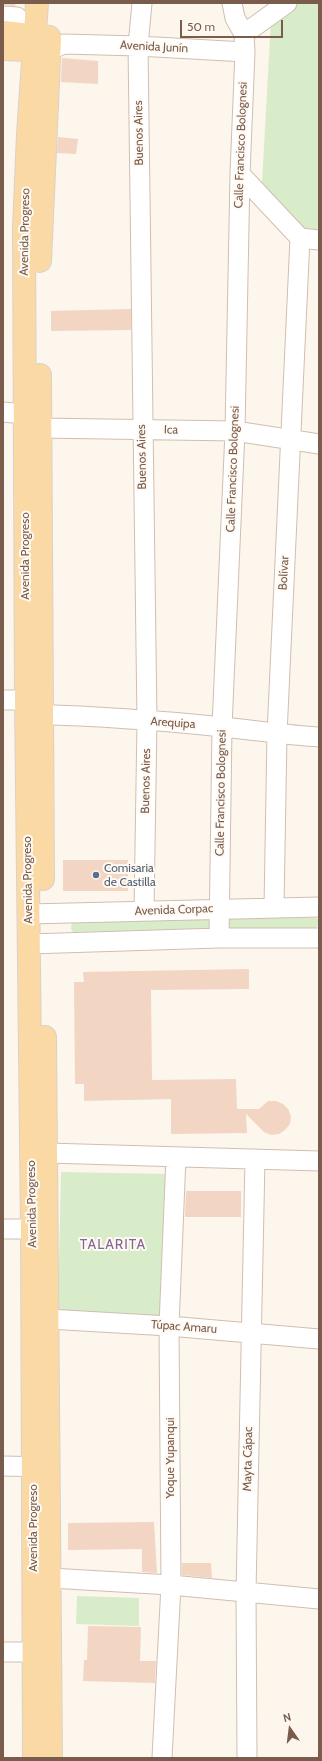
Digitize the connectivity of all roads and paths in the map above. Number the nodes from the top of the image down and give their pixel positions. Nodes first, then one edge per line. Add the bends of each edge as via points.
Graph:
1 (37, 3) edge
2 (52, 3) edge
3 (142, 3) edge
4 (232, 3) edge
5 (287, 3) edge
6 (3, 16) edge
7 (3, 32) edge
8 (244, 43) junction
9 (46, 44) junction
10 (138, 46) junction
11 (3, 49) edge
12 (240, 174) junction
13 (300, 238) junction
14 (319, 240) edge
15 (3, 412) edge
16 (32, 421) junction
17 (142, 429) junction
18 (235, 431) junction
19 (290, 440) junction
20 (319, 444) edge
21 (3, 700) edge
22 (34, 707) junction
23 (147, 721) junction
24 (222, 727) junction
25 (277, 734) junction
26 (319, 737) edge
27 (274, 907) junction
28 (319, 907) edge
29 (220, 909) junction
30 (144, 911) junction
31 (36, 914) junction
32 (219, 938) junction
33 (319, 938) edge
34 (36, 944) junction
35 (47, 1153) junction
36 (176, 1157) junction
37 (254, 1159) junction
38 (319, 1161) edge
39 (3, 1229) edge
40 (32, 1229) junction
41 (48, 1320) junction
42 (169, 1326) junction
43 (250, 1332) junction
44 (319, 1340) edge
45 (3, 1466) edge
46 (41, 1467) junction
47 (50, 1578) junction
48 (171, 1585) junction
49 (246, 1592) junction
50 (319, 1599) edge
51 (3, 1652) edge
52 (34, 1652) junction
53 (34, 1758) edge
54 (51, 1758) edge
55 (162, 1758) edge
56 (247, 1758) edge

1 - 9 main road, Avenida Progreso
2 - 9 main road, Avenida Progreso
3 - 10 street, Buenos Aires
4 - 8 street, Calle Francisco Bolognesi
5 - 8 street
6 - 9 street via 17,17
7 - 9 main road, Avenida Junín
8 - 10 street, Avenida Junín
8 - 12 street, Calle Francisco Bolognesi
9 - 10 street, Avenida Junín
9 - 11 main road, Avenida Junín
9 - 16 main road, Avenida Progreso via 28,134 24,227
10 - 17 street, Buenos Aires
12 - 13 street
12 - 18 street, Calle Francisco Bolognesi
13 - 14 street
13 - 19 street, Bolívar
15 - 16 street, Ica
16 - 17 street, Ica
16 - 22 main road, Avenida Progreso
17 - 18 street, Ica
17 - 23 street, Buenos Aires
18 - 19 street, Ica
18 - 24 street, Calle Francisco Bolognesi
19 - 20 street, Ica
19 - 25 street, Bolívar
21 - 22 street, Arequipa
22 - 23 street, Arequipa
22 - 31 main road, Avenida Progreso
23 - 24 street, Arequipa
23 - 30 street, Buenos Aires
24 - 25 street, Arequipa
24 - 29 street, Calle Francisco Bolognesi
25 - 26 street, Arequipa
25 - 27 street, Bolívar
27 - 28 street, Avenida Corpac
27 - 29 street, Avenida Corpac
29 - 30 street, Avenida Corpac
29 - 32 street, Calle Francisco Bolognesi
30 - 31 street, Avenida Corpac
31 - 34 main road, Avenida Progreso
32 - 33 street
32 - 34 street
34 - 35 main road, Avenida Progreso
34 - 40 main road, Avenida Progreso
35 - 36 street
35 - 41 main road, Avenida Progreso
36 - 37 street
36 - 42 street, Yoque Yupanqui
37 - 38 street
37 - 43 street, Mayta Cápac
39 - 40 street
40 - 46 main road, Avenida Progreso
41 - 42 street, Túpac Amaru
41 - 46 main road, Avenida Progreso
42 - 43 street, Túpac Amaru
42 - 48 street, Yoque Yupanqui
43 - 44 street, Túpac Amaru
43 - 49 street, Mayta Cápac
45 - 46 street
46 - 47 main road, Avenida Progreso
46 - 52 main road, Avenida Progreso
47 - 48 street
47 - 54 main road, Avenida Progreso
48 - 49 street
48 - 55 street, Yoque Yupanqui
49 - 50 street
49 - 56 street, Mayta Cápac
51 - 52 street
52 - 53 main road, Avenida Progreso

